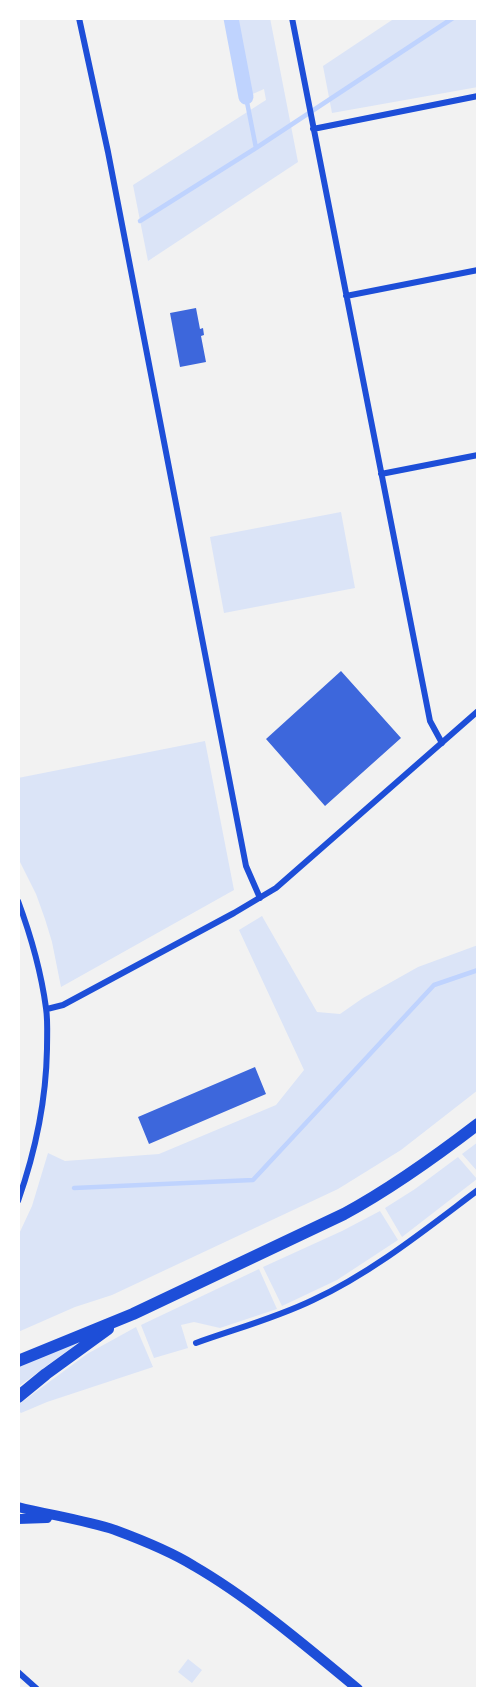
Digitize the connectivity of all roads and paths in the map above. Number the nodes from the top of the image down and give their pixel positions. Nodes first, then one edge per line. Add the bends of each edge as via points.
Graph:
1 (80, 18) edge
2 (292, 18) edge
3 (478, 96) edge
4 (313, 129) junction
5 (478, 270) edge
6 (346, 296) junction
7 (478, 455) edge
8 (381, 474) junction
9 (478, 711) edge
10 (442, 743) junction
11 (260, 898) junction
12 (18, 901) edge
13 (46, 1009) junction
14 (478, 1124) edge
15 (478, 1190) edge
16 (18, 1201) edge
17 (123, 1317) junction
18 (196, 1342) dead end
19 (18, 1361) edge
20 (18, 1397) edge
21 (18, 1507) edge
22 (65, 1518) junction
23 (18, 1519) edge
24 (18, 1672) edge
25 (37, 1689) edge
26 (358, 1689) edge

1 - 11 street via 246,866
2 - 4 street
3 - 4 street
4 - 6 street
5 - 6 street
6 - 8 street
7 - 8 street
8 - 10 street via 429,721
9 - 10 street
10 - 11 street via 286,881
11 - 13 street via 63,1005
12 - 13 street via 36,955
13 - 16 street via 42,1116
14 - 17 main road via 369,1200
15 - 18 street via 390,1255 331,1291 283,1313
17 - 19 main road
17 - 20 main road
21 - 22 street
22 - 23 street
22 - 26 street via 115,1530 195,1566
24 - 25 street

